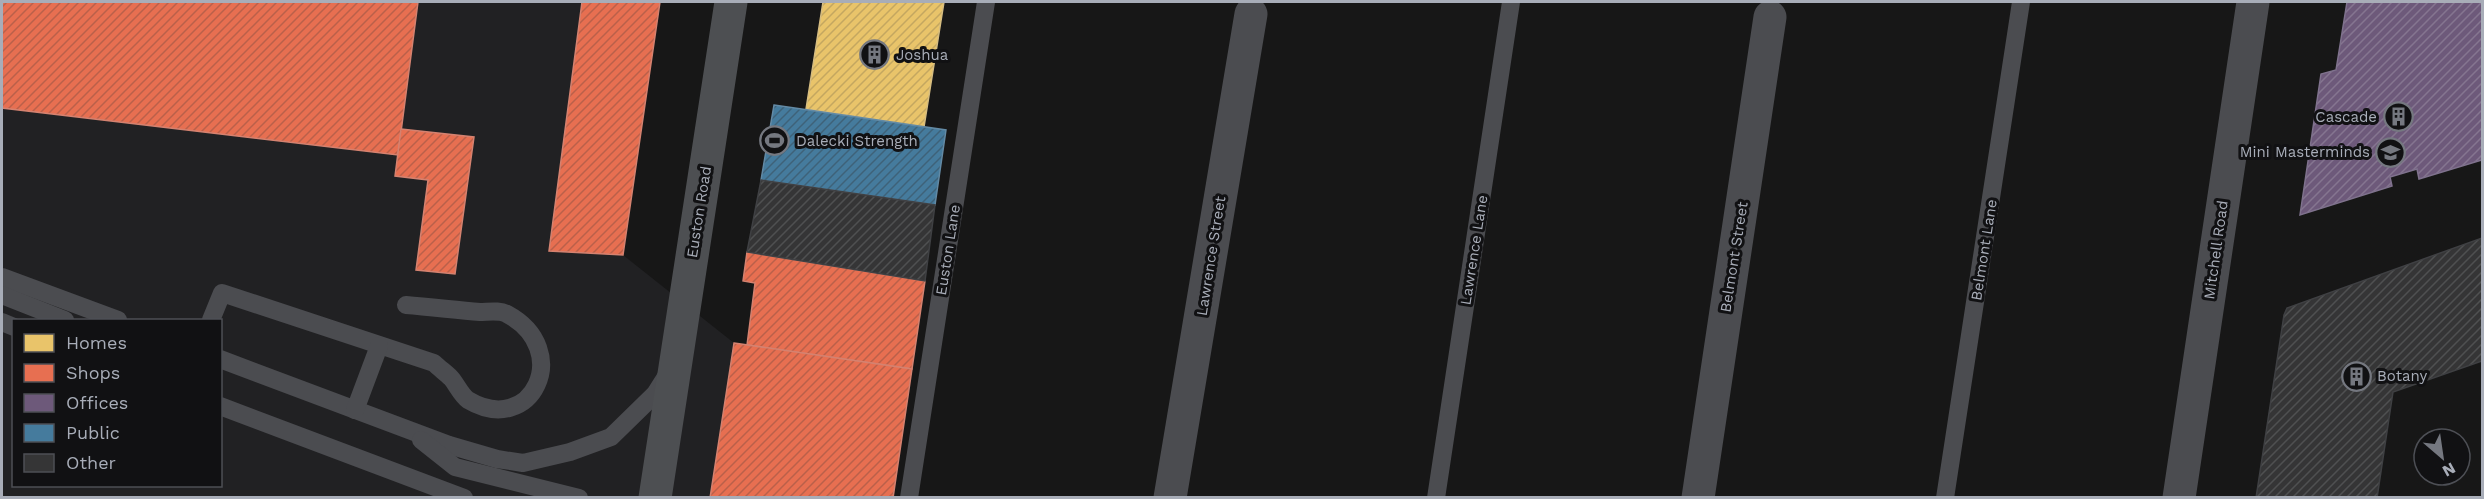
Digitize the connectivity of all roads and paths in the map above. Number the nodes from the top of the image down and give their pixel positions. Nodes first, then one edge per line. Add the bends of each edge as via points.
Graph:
1 (731, 2) edge
2 (986, 2) edge
3 (1511, 2) edge
4 (2021, 2) edge
5 (2253, 2) edge
6 (1251, 14) dead end
7 (1770, 17) dead end
8 (2, 277) edge
9 (2, 295) edge
10 (406, 305) dead end
11 (60, 319) edge
12 (113, 319) edge
13 (212, 319) edge
14 (379, 346) junction
15 (222, 360) edge
16 (676, 361) junction
17 (222, 393) edge
18 (222, 406) edge
19 (355, 410) junction
20 (259, 420) junction
21 (408, 429) junction
22 (464, 498) edge
23 (579, 498) edge
24 (655, 498) edge
25 (909, 498) edge
26 (1170, 498) edge
27 (1436, 498) edge
28 (1698, 498) edge
29 (1946, 498) edge
30 (2179, 498) edge

1 - 16 main road, Euston Road
2 - 25 lane, Euston Lane
3 - 27 lane, Lawrence Lane
4 - 29 lane, Belmont Lane
5 - 30 street, Mitchell Road
6 - 26 street, Lawrence Street
7 - 28 street, Belmont Street
8 - 12 lane
9 - 11 lane
10 - 14 lane via 505,312 527,327 538,344 542,367 537,385 524,401 507,410 485,408 466,399 434,363
13 - 14 lane via 222,293
14 - 19 lane
15 - 19 lane
16 - 21 lane via 655,393 611,437 570,453 523,463 487,456
16 - 24 main road, Euston Road
17 - 20 lane
18 - 20 lane
19 - 21 lane
20 - 22 lane
21 - 23 lane via 455,467

